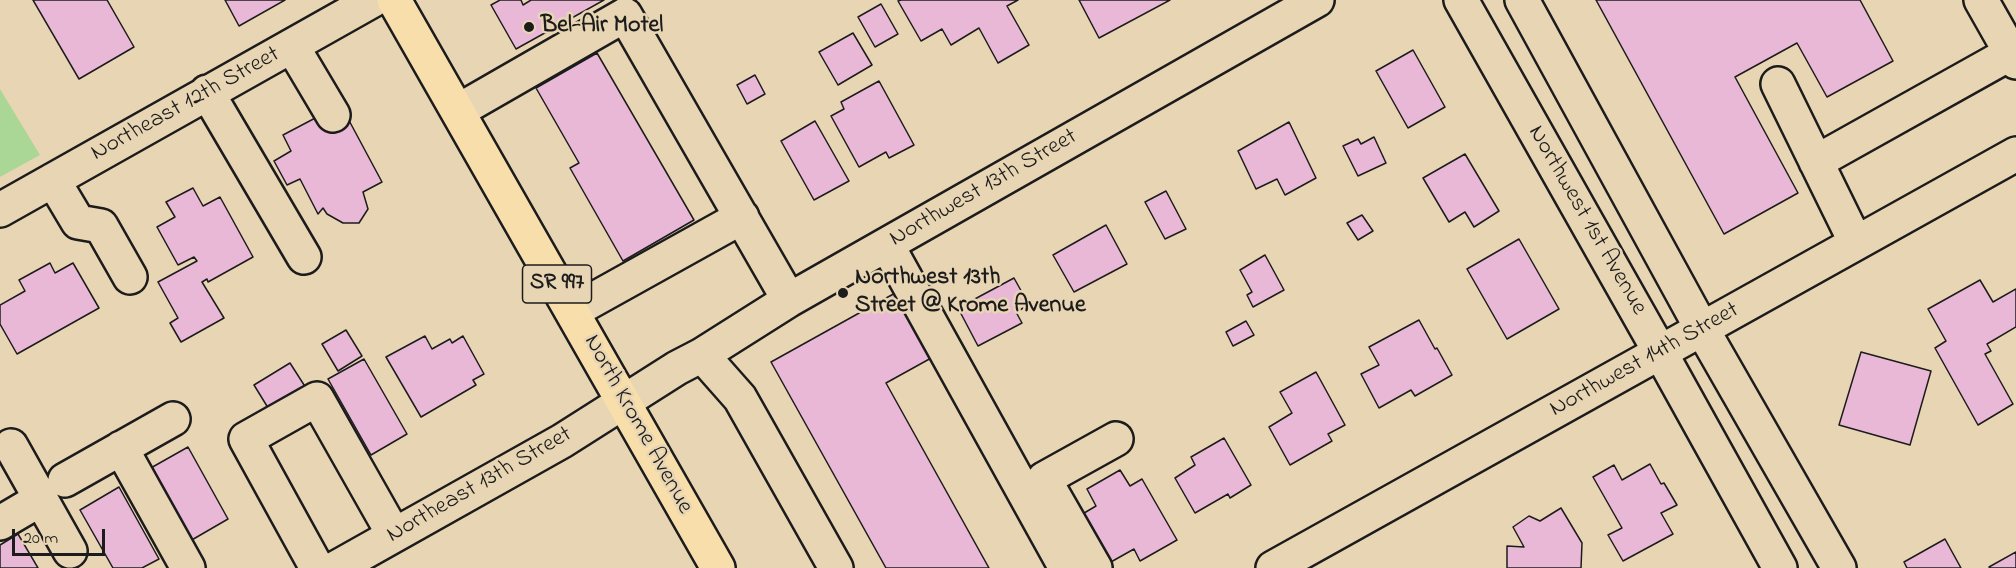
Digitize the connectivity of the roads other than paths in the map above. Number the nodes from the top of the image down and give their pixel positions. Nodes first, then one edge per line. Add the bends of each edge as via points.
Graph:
1 (373, 0) edge
2 (394, 0) edge
3 (1317, 0) edge
4 (1461, 0) edge
5 (1522, 0) edge
6 (1981, 0) edge
7 (292, 46) junction
8 (2013, 58) edge
9 (1778, 84) dead end
10 (207, 93) junction
11 (458, 111) junction
12 (333, 115) dead end
13 (2016, 154) edge
14 (1816, 162) junction
15 (53, 180) junction
16 (0, 210) edge
17 (742, 217) junction
18 (1856, 243) junction
19 (887, 244) junction
20 (304, 257) dead end
21 (130, 277) dead end
22 (789, 300) junction
23 (573, 311) junction
24 (1702, 329) junction
25 (1660, 352) junction
26 (702, 355) junction
27 (623, 401) junction
28 (172, 419) dead end
29 (1116, 439) dead end
30 (11, 446) dead end
31 (121, 448) junction
32 (53, 490) junction
33 (0, 523) edge
34 (394, 535) junction
35 (70, 551) dead end
36 (357, 563) edge
37 (188, 568) edge
38 (317, 568) edge
39 (718, 568) edge
40 (836, 568) edge
41 (1066, 568) edge
42 (1095, 568) edge
43 (1274, 568) edge
44 (1780, 568) edge
45 (1839, 568) edge

1 - 7 street, Northeast 12th Street
2 - 11 highway, North Krome Avenue / SR 997
3 - 19 street, Northwest 13th Street
4 - 25 street, Northwest 1st Avenue
5 - 24 street, Northwest 1st Avenue
6 - 8 street
7 - 10 street, Northeast 12th Street
7 - 12 street
8 - 14 street
9 - 14 street
10 - 15 street, Northeast 12th Street
10 - 20 street
11 - 17 street via 625,15
11 - 23 highway, North Krome Avenue / SR 997
13 - 18 street, Northwest 14th Street
14 - 18 street
15 - 16 street, Northeast 12th Street
15 - 21 street via 78,222 101,226
17 - 22 street
17 - 23 street
18 - 24 street, Northwest 14th Street
19 - 22 street, Northwest 13th Street
19 - 41 street
22 - 26 street, Northwest 13th Street
23 - 27 highway, North Krome Avenue / SR 997
24 - 25 street, Northwest 14th Street
24 - 45 street, Northwest 1st Avenue
25 - 43 street, Northwest 14th Street
25 - 44 street, Northwest 1st Avenue
26 - 27 street, Northwest 13th Street
26 - 40 street via 740,398
27 - 34 street, Northeast 13th Street via 562,441
27 - 39 highway, North Krome Avenue / SR 997
28 - 31 street
29 - 42 street via 1044,479
30 - 32 street
31 - 32 street
31 - 37 street
32 - 33 street
32 - 35 street
34 - 36 street, Northeast 13th Street
34 - 38 street via 317,399 246,439

